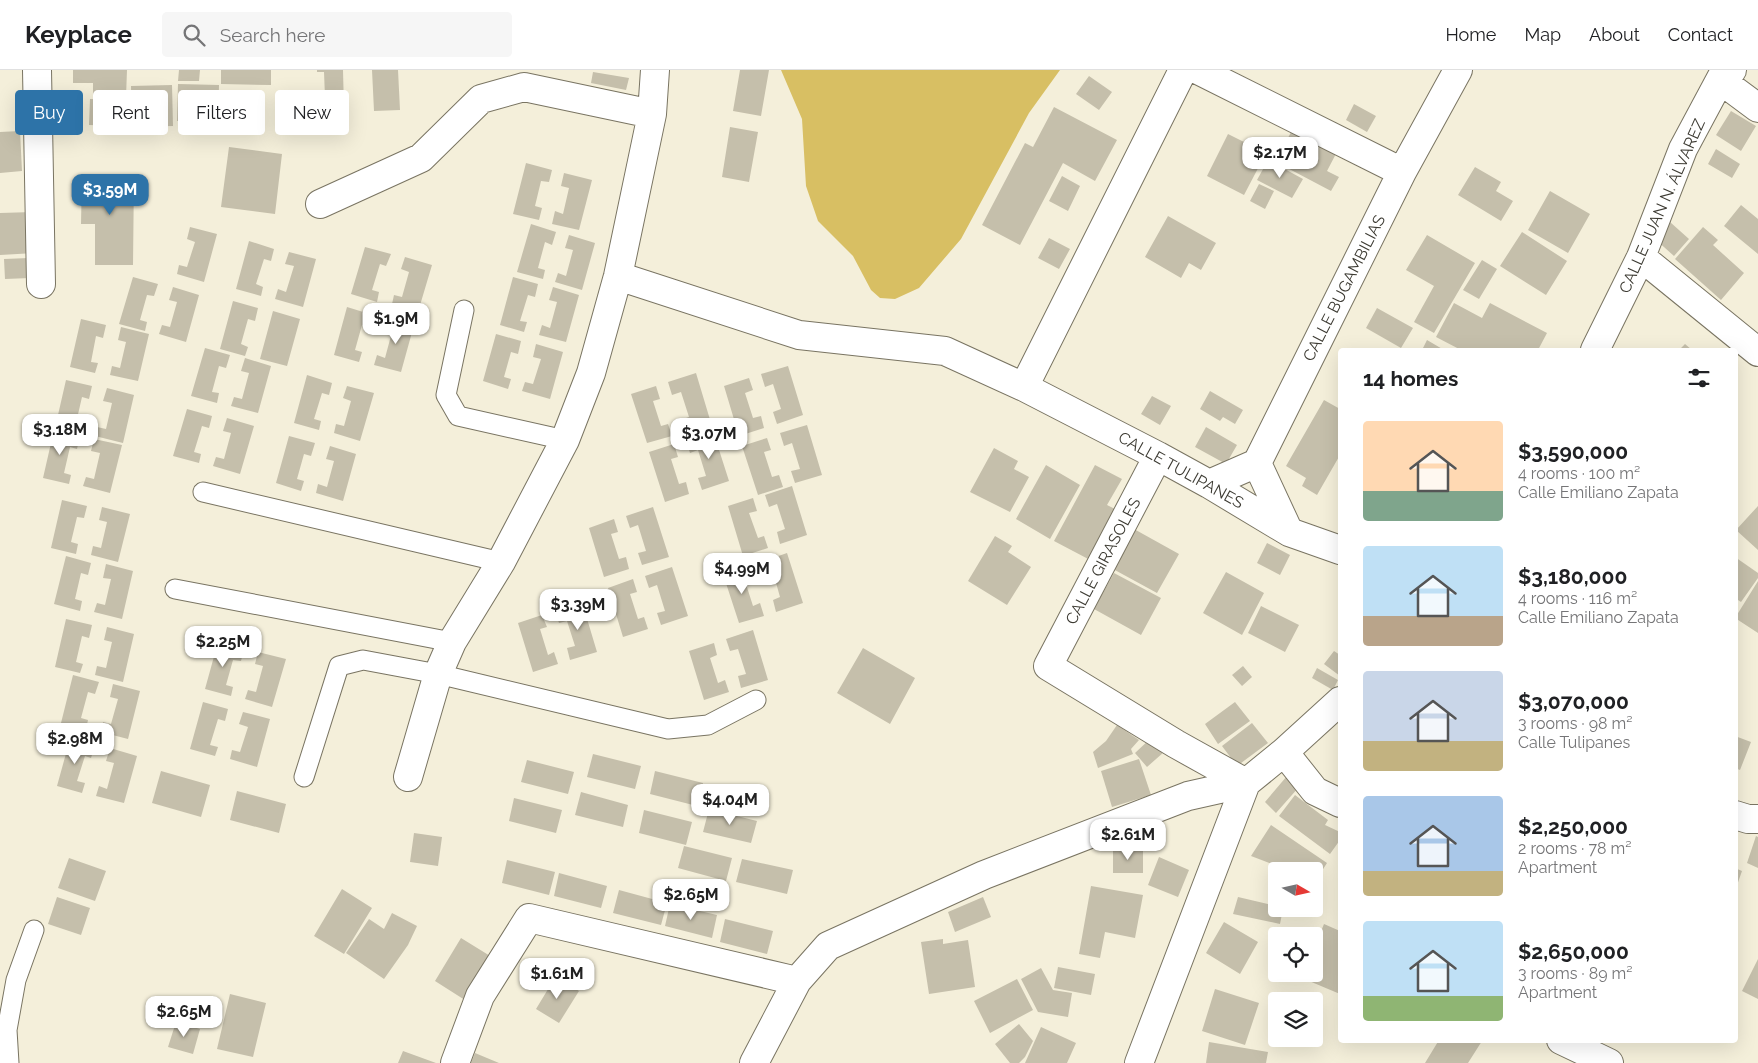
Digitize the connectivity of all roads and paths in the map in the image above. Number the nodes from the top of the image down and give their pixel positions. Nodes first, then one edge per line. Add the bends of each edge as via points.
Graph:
1 (37, 70) edge
2 (655, 70) edge
3 (1183, 70) edge
4 (1198, 70) edge
5 (1458, 70) edge
6 (1721, 75) edge
7 (1758, 108) edge
8 (652, 114) junction
9 (1402, 172) junction
10 (320, 204) dead end
11 (1641, 258) junction
12 (618, 276) junction
13 (41, 284) dead end
14 (464, 310) dead end
15 (1596, 348) edge
16 (1758, 352) edge
17 (1024, 387) junction
18 (565, 440) junction
19 (1158, 456) junction
20 (1256, 463) junction
21 (1210, 484) junction
22 (203, 492) dead end
23 (1289, 532) junction
24 (1338, 549) edge
25 (501, 562) junction
26 (175, 588) dead end
27 (452, 642) junction
28 (438, 674) junction
29 (756, 700) dead end
30 (1338, 703) edge
31 (1284, 752) junction
32 (304, 777) dead end
33 (408, 777) dead end
34 (1246, 783) junction
35 (1338, 802) edge
36 (1738, 815) edge
37 (1758, 819) edge
38 (34, 930) dead end
39 (797, 981) junction
40 (1568, 1043) edge
41 (9, 1063) edge
42 (455, 1063) edge
43 (754, 1063) edge
44 (1139, 1063) edge
45 (1609, 1063) edge

1 - 13 street
2 - 8 street
3 - 17 street
4 - 9 street
5 - 9 street, CALLE BUGAMBILIAS
6 - 7 street
6 - 11 street, CALLE JUAN N. ÁLVAREZ via 1683,149
8 - 10 street via 524,86 481,99 421,158
8 - 12 street
9 - 20 street, CALLE BUGAMBILIAS
11 - 15 street, CALLE JUAN N. ÁLVAREZ
11 - 16 street
12 - 17 street, CALLE TULIPANES via 799,335 946,352
12 - 18 street via 591,373
14 - 18 lane via 446,395 458,416
17 - 19 street, CALLE TULIPANES
18 - 25 street
19 - 21 street, CALLE TULIPANES
19 - 34 street, CALLE GIRASOLES via 1048,666
20 - 21 street
20 - 23 street
21 - 23 street, CALLE TULIPANES
22 - 25 lane
23 - 24 street, CALLE TULIPANES
25 - 27 street
26 - 27 lane
27 - 28 street
28 - 29 lane via 668,729 708,725
28 - 32 lane via 363,660 340,666
28 - 33 street
30 - 31 street
31 - 34 street
31 - 35 street via 1315,791
34 - 39 street via 1188,796 984,875 828,946
34 - 44 street
36 - 37 street via 1748,820
38 - 41 lane via 16,980 7,1030
39 - 42 street via 529,918 480,996
39 - 43 street
40 - 45 street

